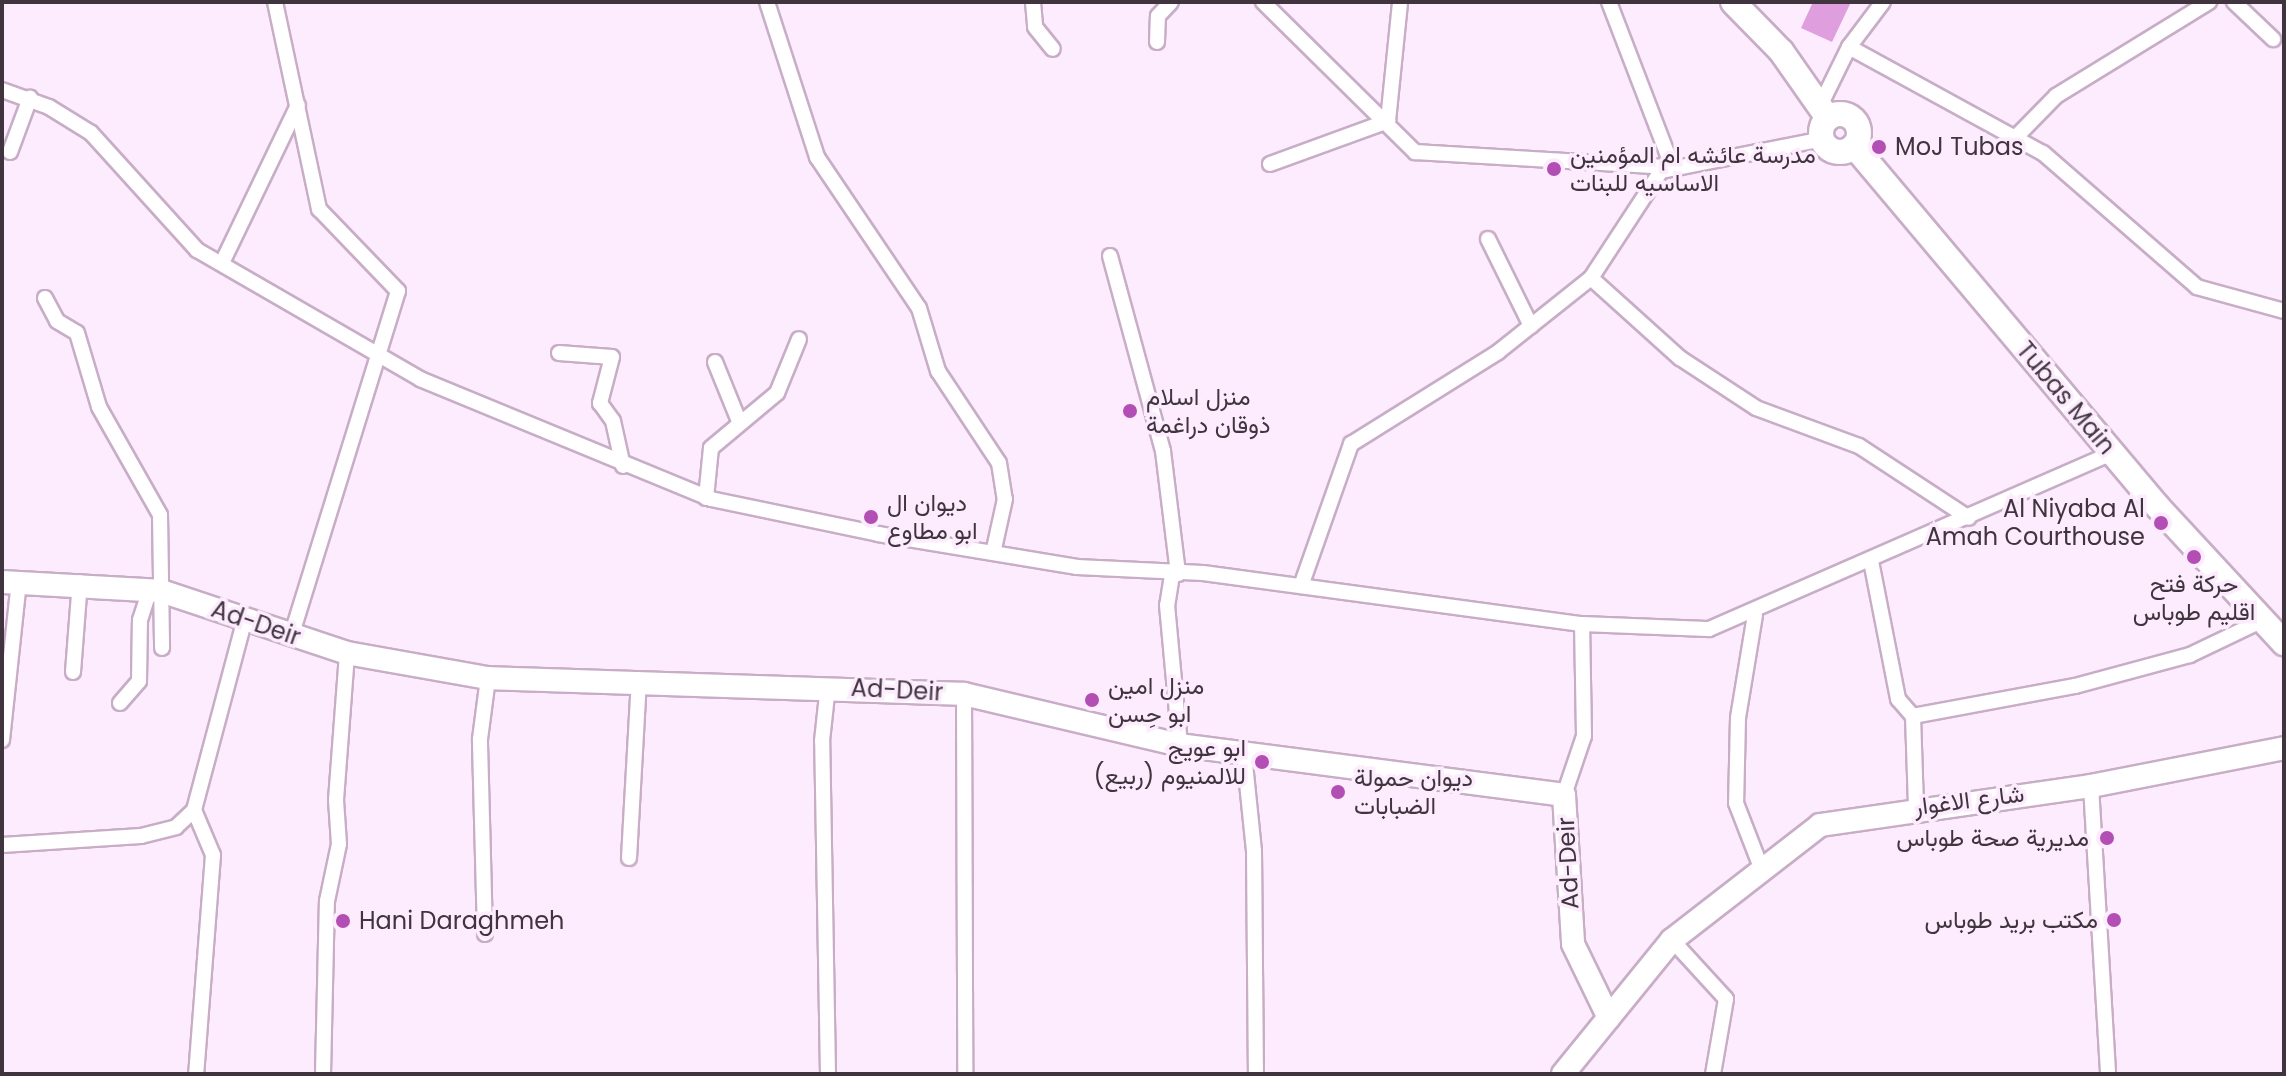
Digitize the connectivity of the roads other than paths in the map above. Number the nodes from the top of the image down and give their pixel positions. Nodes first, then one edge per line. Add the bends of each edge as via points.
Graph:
1 (275, 2) edge
2 (767, 2) edge
3 (1033, 2) edge
4 (1171, 2) edge
5 (1263, 2) edge
6 (1400, 2) edge
7 (1609, 2) edge
8 (1733, 2) edge
9 (1883, 2) edge
10 (2209, 2) edge
11 (2234, 2) edge
12 (2273, 39) dead end
13 (1157, 42) dead end
14 (1849, 47) junction
15 (1053, 49) dead end
16 (2, 90) edge
17 (30, 98) junction
18 (298, 105) junction
19 (1388, 121) junction
20 (1823, 121) junction
21 (2015, 138) junction
22 (1854, 146) junction
23 (10, 152) dead end
24 (1270, 164) dead end
25 (1671, 166) junction
26 (1488, 239) dead end
27 (1110, 256) dead end
28 (222, 263) junction
29 (1591, 278) junction
30 (45, 298) dead end
31 (2284, 311) edge
32 (1531, 326) junction
33 (799, 339) dead end
34 (559, 353) dead end
35 (381, 357) junction
36 (715, 362) dead end
37 (739, 421) junction
38 (2112, 453) junction
39 (623, 466) junction
40 (706, 498) junction
41 (1969, 518) junction
42 (993, 553) junction
43 (1871, 561) junction
44 (1175, 574) junction
45 (10, 581) edge
46 (80, 582) junction
47 (1301, 586) junction
48 (156, 590) junction
49 (1755, 615) junction
50 (245, 618) junction
51 (1582, 624) junction
52 (2277, 633) edge
53 (291, 636) junction
54 (162, 648) dead end
55 (347, 653) junction
56 (7, 661) edge
57 (73, 672) dead end
58 (488, 678) junction
59 (639, 679) junction
60 (828, 686) junction
61 (964, 694) junction
62 (120, 703) dead end
63 (1913, 716) junction
64 (2, 740) edge
65 (1180, 745) junction
66 (2284, 748) edge
67 (1244, 754) junction
68 (2091, 786) junction
69 (1564, 795) junction
70 (1916, 805) junction
71 (194, 810) junction
72 (2, 845) edge
73 (629, 858) dead end
74 (1760, 865) junction
75 (485, 934) dead end
76 (1672, 940) junction
77 (1609, 1018) junction
78 (196, 1074) edge
79 (323, 1074) edge
80 (828, 1074) edge
81 (965, 1074) edge
82 (1256, 1074) edge
83 (1563, 1074) edge
84 (1713, 1074) edge
85 (2108, 1074) edge

1 - 18 street
2 - 42 street via 817,157 919,308 938,371 999,463 1005,499
3 - 15 street via 1035,27
4 - 13 street via 1158,16
5 - 19 street
6 - 19 street
7 - 25 street
8 - 20 main road via 1781,51
9 - 14 street
10 - 21 street via 2056,96
11 - 12 street
14 - 20 street
14 - 21 street
16 - 17 street
17 - 23 street
17 - 28 street via 91,133 179,236
18 - 28 street
18 - 35 street via 319,209 398,291
19 - 24 street
19 - 25 street via 1404,145 1426,155
20 - 22 main road via 1837,152
20 - 22 main road via 1846,114 1856,122
20 - 25 street
21 - 31 street via 2043,153 2197,287
22 - 38 main road, Tubas Main
25 - 29 street via 1655,178
26 - 32 street
27 - 44 street via 1163,451
28 - 35 street
29 - 32 street
29 - 41 street via 1680,358 1756,408 1859,446
30 - 48 street via 57,321 77,333 99,407 160,515
32 - 47 street via 1351,444
33 - 37 street via 777,393
34 - 39 street via 612,357 600,403 613,421
35 - 39 street via 467,402
35 - 53 street
36 - 37 street
37 - 40 street via 711,448
38 - 41 street
38 - 52 main road, Tubas Main
39 - 40 street
40 - 42 street
41 - 43 street
42 - 44 street
43 - 49 street
43 - 63 street via 1898,699
44 - 47 street
44 - 65 street via 1167,605
45 - 46 street, Ad-Deir
45 - 56 street
46 - 48 street, Ad-Deir
46 - 57 street
47 - 51 street
48 - 50 street, Ad-Deir
48 - 54 street
48 - 62 street via 140,620 139,681
49 - 51 street via 1709,629
49 - 74 street via 1738,718 1736,803
50 - 53 street, Ad-Deir
50 - 71 street
51 - 69 street via 1584,736
52 - 63 street
53 - 55 street, Ad-Deir
55 - 58 street, Ad-Deir
55 - 79 street via 339,844 327,901
56 - 64 street
58 - 59 street, Ad-Deir
58 - 75 street via 480,739
59 - 60 street, Ad-Deir
59 - 73 street
60 - 61 street, Ad-Deir
60 - 80 street via 822,741
61 - 65 street, Ad-Deir
61 - 81 street
63 - 70 street
65 - 67 street, Ad-Deir
66 - 68 street, شارع الاغوار
67 - 69 street, Ad-Deir
67 - 82 street via 1254,851
68 - 70 street, شارع الاغوار
68 - 85 street
69 - 77 street, Ad-Deir via 1573,944
70 - 74 street, شارع الاغوار via 1820,825
71 - 72 street via 176,827 141,836
71 - 78 street via 213,855
74 - 76 street, شارع الاغوار
76 - 77 street, شارع الاغوار
76 - 84 street via 1726,999
77 - 83 street, شارع الاغوار

